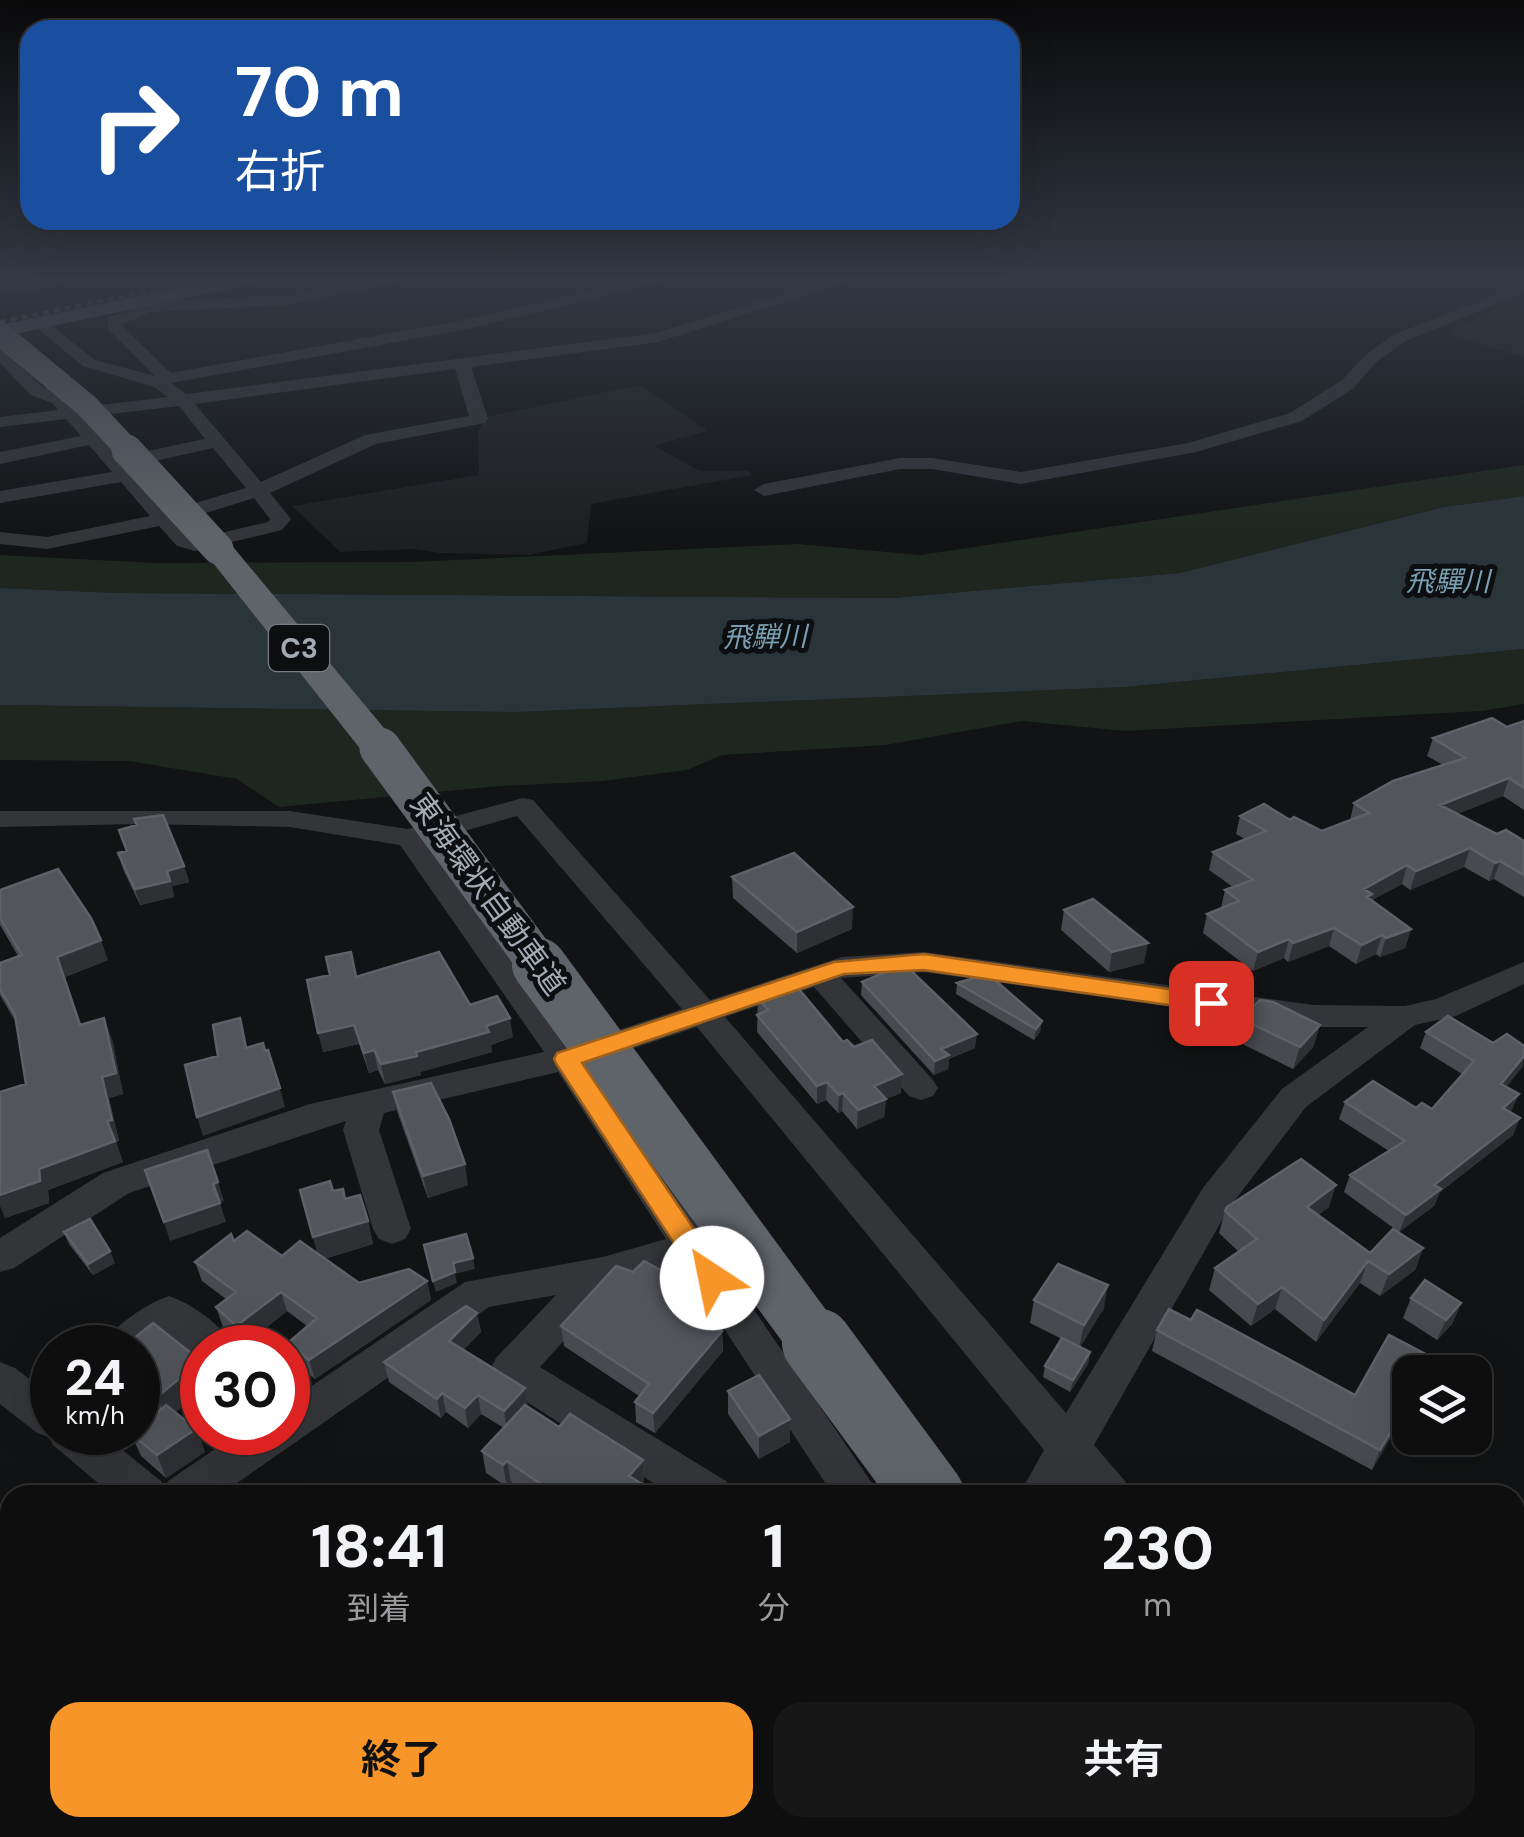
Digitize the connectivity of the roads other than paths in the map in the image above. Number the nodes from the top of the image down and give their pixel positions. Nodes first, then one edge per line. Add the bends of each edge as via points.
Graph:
1 (470, 364) edge
2 (22, 365) edge
3 (36, 365) edge
4 (85, 365) edge
5 (115, 365) edge
6 (150, 365) edge
7 (251, 365) edge
8 (464, 365) edge
9 (1367, 365) edge
10 (164, 381) junction
11 (182, 400) junction
12 (64, 407) junction
13 (0, 422) edge
14 (92, 439) junction
15 (219, 441) junction
16 (0, 458) edge
17 (118, 470) junction
18 (764, 490) dead end
19 (257, 491) junction
20 (0, 498) edge
21 (164, 519) junction
22 (0, 538) edge
23 (0, 819) edge
24 (409, 838) junction
25 (1524, 972) edge
26 (820, 974) junction
27 (704, 1014) junction
28 (1405, 1017) junction
29 (566, 1059) junction
30 (921, 1088) dead end
31 (369, 1104) junction
32 (392, 1228) dead end
33 (692, 1246) junction
34 (0, 1257) edge
35 (602, 1272) junction
36 (151, 1325) edge
37 (185, 1325) edge
38 (0, 1380) edge
39 (30, 1400) edge
40 (310, 1405) edge
41 (1068, 1445) junction
42 (99, 1455) edge
43 (239, 1455) edge
44 (134, 1485) edge
45 (198, 1485) edge
46 (694, 1485) edge
47 (851, 1485) edge
48 (922, 1485) edge
49 (1046, 1485) edge
50 (1100, 1485) edge

1 - 19 street via 479,419 371,439
2 - 12 street via 38,391
3 - 48 highway, 東海環状自動車道 / C3, bridge via 148,470 388,759
4 - 12 street via 84,378
5 - 10 street
6 - 10 street
7 - 10 street
8 - 11 street
9 - 18 street via 1316,408 1190,448 1020,478 920,463
10 - 11 street
11 - 12 street
11 - 15 street
12 - 13 street
12 - 14 street
14 - 16 street
14 - 17 street
15 - 17 street
15 - 19 street
17 - 20 street
17 - 21 street
19 - 21 street
19 - 21 street via 281,519 264,531 195,545
21 - 22 street via 47,543
23 - 24 street via 290,819
24 - 27 street via 523,806
24 - 29 street
25 - 28 street via 1446,1008
26 - 27 street
26 - 28 street via 924,962 1314,1016
26 - 30 street
27 - 29 street
27 - 41 street
28 - 41 street via 1294,1098 1216,1198
29 - 31 street
29 - 33 street
31 - 32 street via 361,1130
31 - 34 street via 310,1117 116,1183
33 - 35 street
33 - 47 street
35 - 40 street via 479,1294
35 - 46 street via 511,1370
36 - 37 street via 168,1312
38 - 39 street
41 - 49 street
41 - 50 street
42 - 44 street
43 - 45 street

